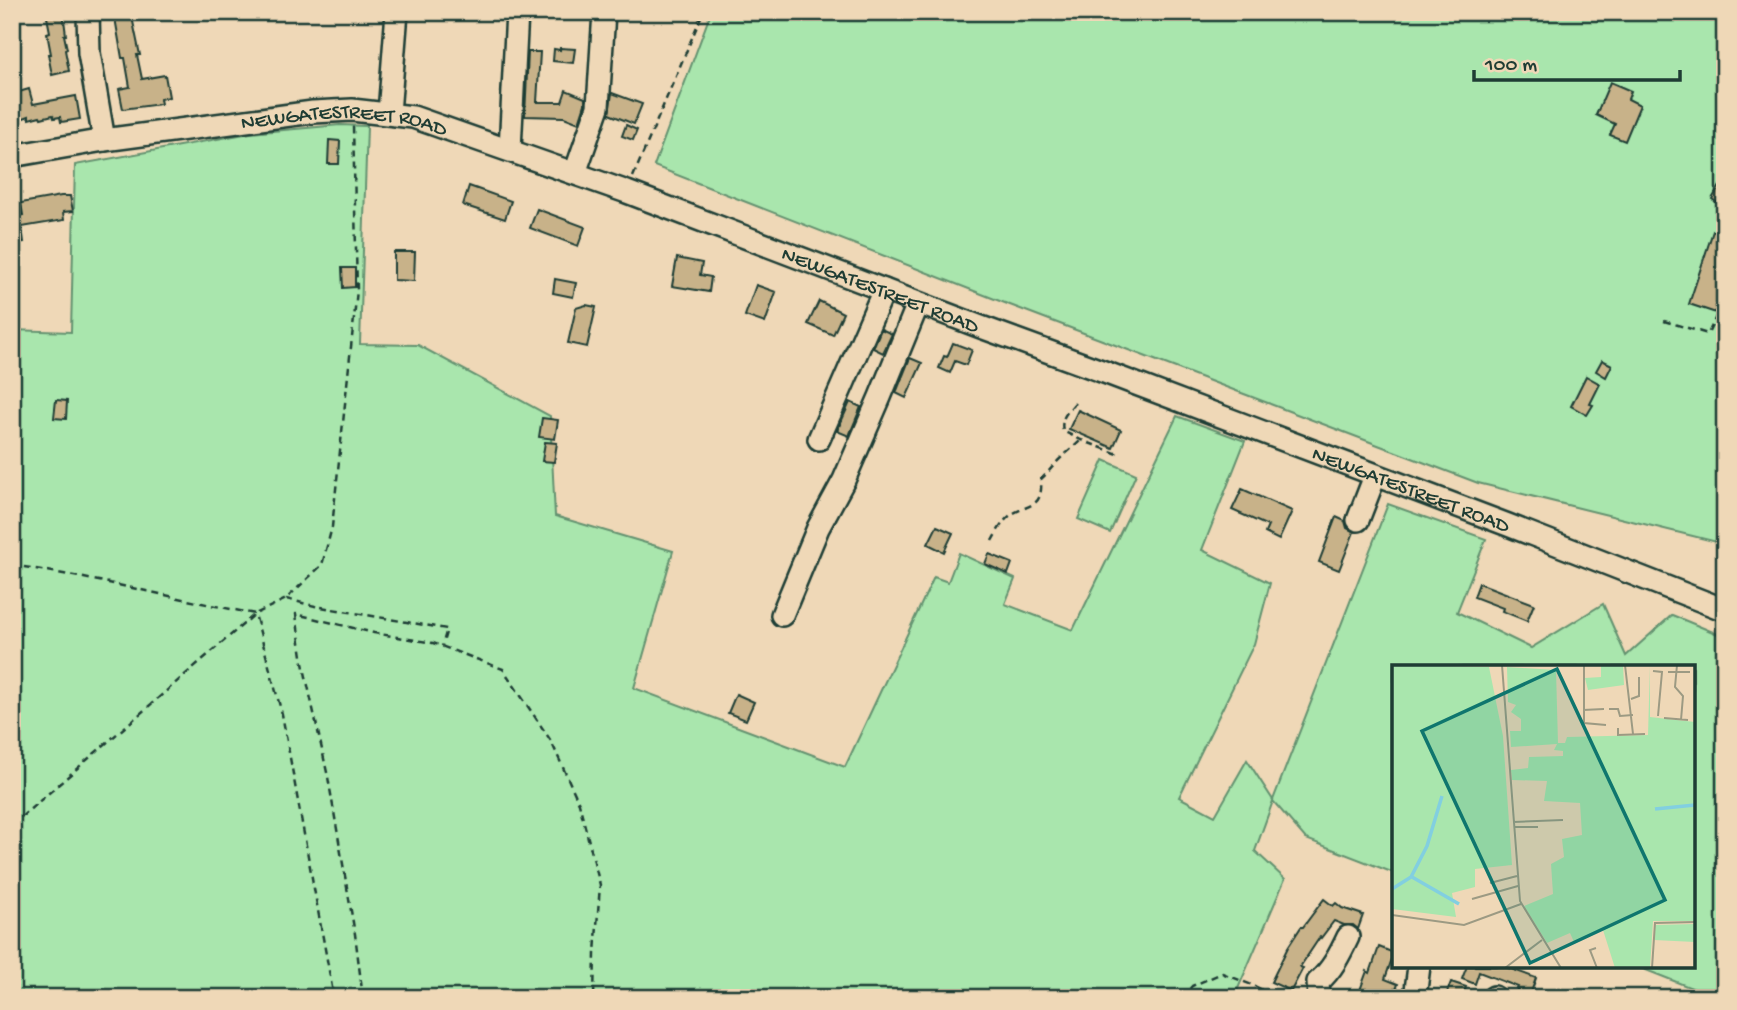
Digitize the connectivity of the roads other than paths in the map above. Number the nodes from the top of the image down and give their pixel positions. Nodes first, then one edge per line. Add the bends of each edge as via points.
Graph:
1 (88, 12) edge
2 (397, 12) edge
3 (517, 12) edge
4 (604, 12) edge
5 (389, 113) junction
6 (104, 140) junction
7 (510, 149) junction
8 (12, 156) edge
9 (575, 173) junction
10 (884, 290) junction
11 (918, 304) junction
12 (819, 439) dead end
13 (1375, 476) junction
14 (1358, 520) dead end
15 (1725, 610) edge
16 (782, 615) dead end
17 (1348, 937) dead end
18 (1419, 968) edge
19 (1319, 998) edge
20 (1415, 998) edge

1 - 6 street via 89,53
2 - 5 street
3 - 7 street
4 - 9 street via 598,107
5 - 6 street, NEWGATESTREET ROAD via 313,112
5 - 7 street, NEWGATESTREET ROAD
6 - 8 street, NEWGATESTREET ROAD
7 - 9 street, NEWGATESTREET ROAD
9 - 10 street, NEWGATESTREET ROAD
10 - 11 street, NEWGATESTREET ROAD
10 - 12 street
11 - 13 street, NEWGATESTREET ROAD
11 - 16 street
13 - 14 street
13 - 15 street, NEWGATESTREET ROAD
17 - 19 street via 1318,982
18 - 20 street

